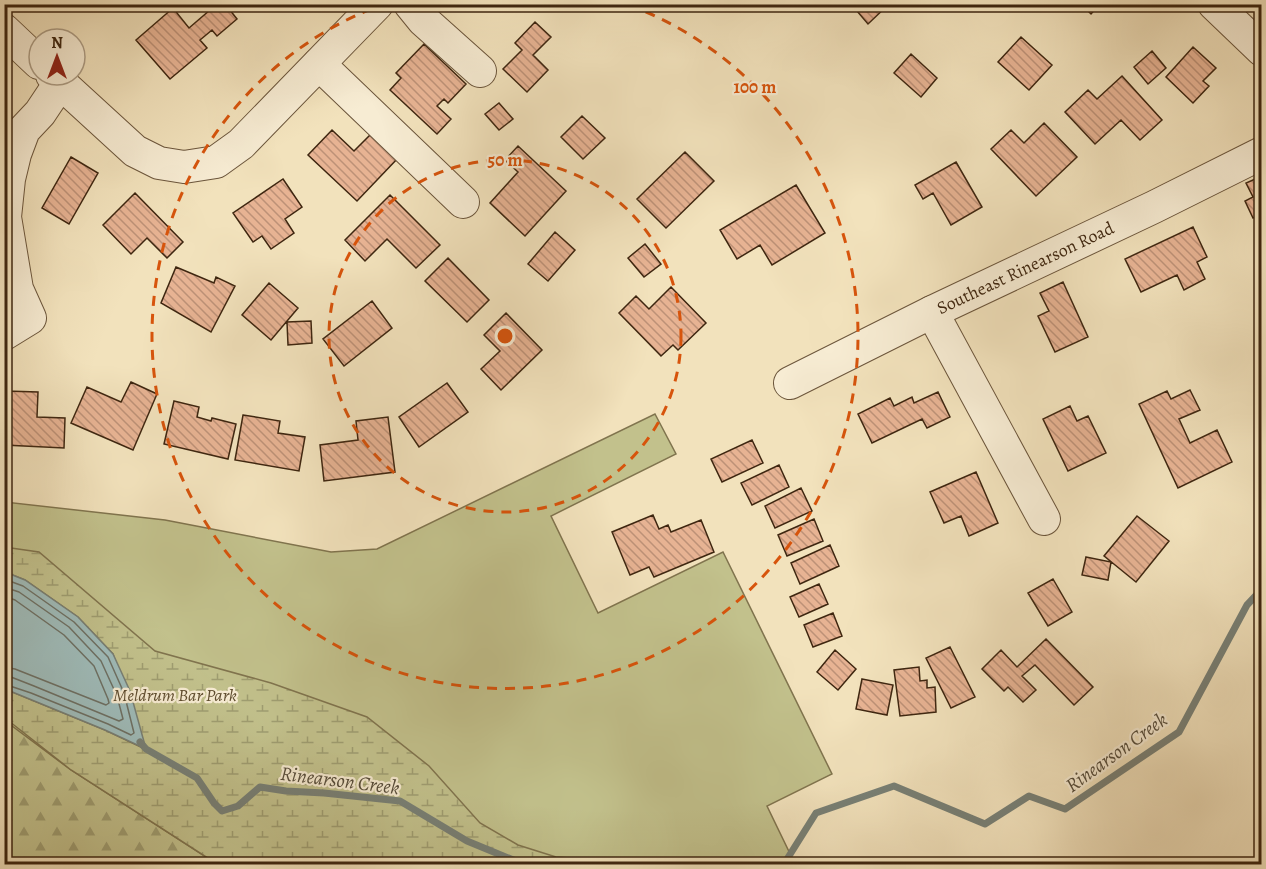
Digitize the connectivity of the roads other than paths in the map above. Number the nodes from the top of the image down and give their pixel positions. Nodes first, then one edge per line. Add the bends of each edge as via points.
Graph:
1 (377, 4) edge
2 (410, 4) edge
3 (1214, 4) edge
4 (4, 30) edge
5 (1262, 50) edge
6 (27, 52) edge
7 (319, 64) junction
8 (480, 71) dead end
9 (47, 87) edge
10 (64, 87) edge
11 (1262, 153) edge
12 (463, 202) dead end
13 (932, 312) junction
14 (4, 334) edge
15 (790, 383) dead end
16 (1044, 519) dead end

1 - 7 street
2 - 8 street
3 - 5 street
4 - 6 street
7 - 10 street via 242,144 216,162 184,167 159,163 135,151
7 - 12 street
9 - 14 street via 40,113 24,130 15,154 5,218 17,289 30,318
11 - 13 street, Southeast Rinearson Road
13 - 15 street, Southeast Rinearson Road
13 - 16 street

